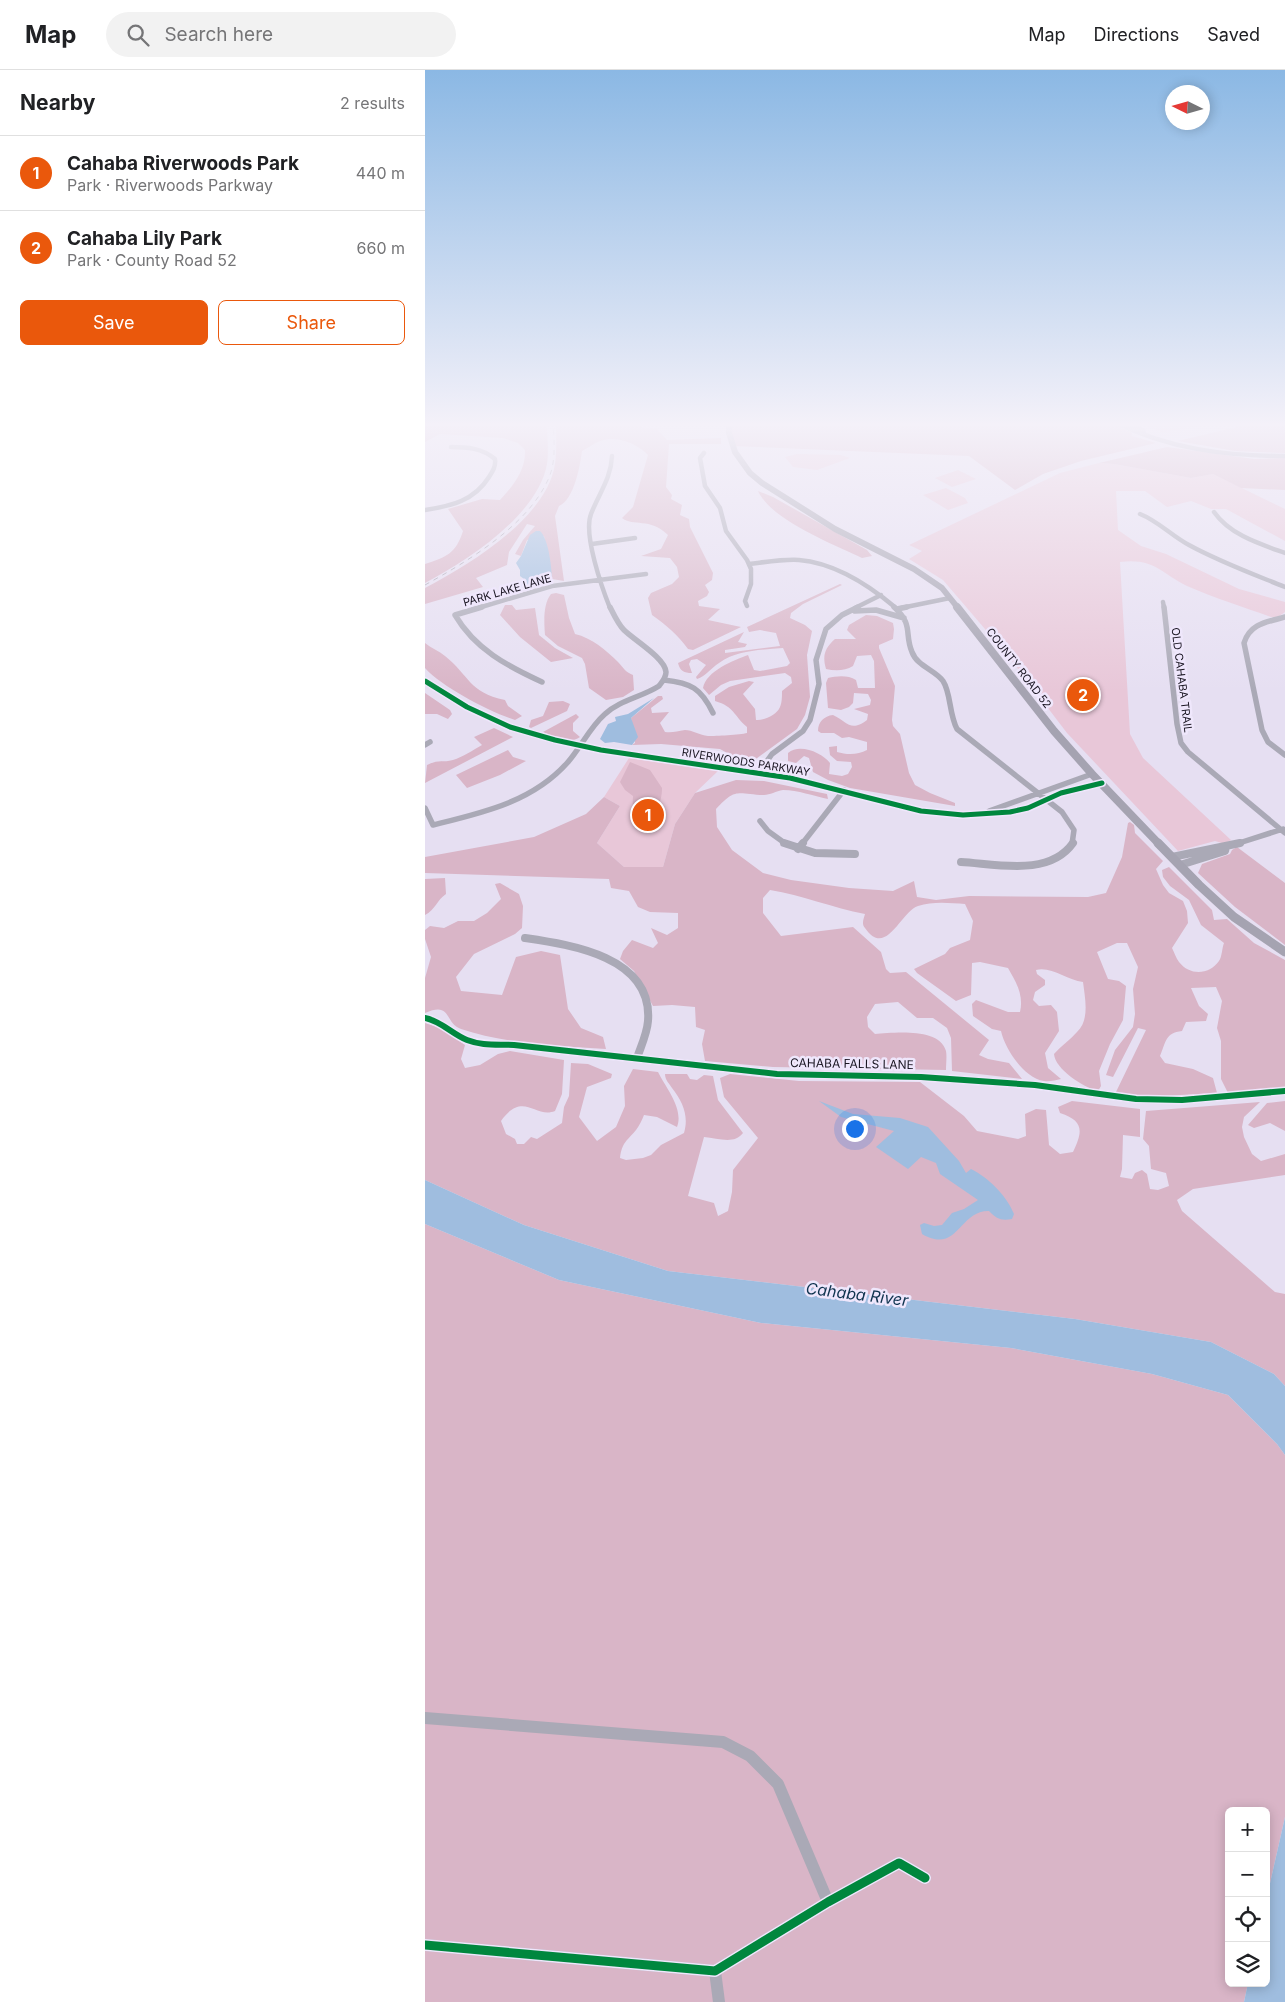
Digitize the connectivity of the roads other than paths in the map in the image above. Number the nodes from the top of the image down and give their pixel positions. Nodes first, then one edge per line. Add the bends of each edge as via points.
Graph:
1 (593, 512) edge
2 (721, 512) edge
3 (808, 512) edge
4 (1214, 512) dead end
5 (1140, 514) dead end
6 (635, 538) dead end
7 (592, 544) junction
8 (1285, 553) edge
9 (749, 564) junction
10 (646, 574) dead end
11 (601, 580) junction
12 (1285, 587) edge
13 (881, 595) junction
14 (950, 598) junction
15 (1163, 602) dead end
16 (747, 606) dead end
17 (897, 609) junction
18 (846, 614) junction
19 (1285, 617) edge
20 (905, 619) junction
21 (425, 680) edge
22 (664, 680) junction
23 (542, 682) dead end
24 (713, 713) dead end
25 (581, 747) junction
26 (1285, 755) edge
27 (759, 772) junction
28 (1092, 774) junction
29 (1102, 783) junction
30 (844, 790) junction
31 (1036, 793) junction
32 (1046, 800) junction
33 (425, 808) edge
34 (983, 813) junction
35 (760, 821) dead end
36 (1284, 831) edge
37 (1225, 847) junction
38 (798, 849) junction
39 (855, 854) dead end
40 (1172, 857) junction
41 (961, 862) dead end
42 (1180, 865) junction
43 (525, 938) dead end
44 (1285, 952) edge
45 (425, 1018) edge
46 (637, 1058) junction
47 (1285, 1091) edge
48 (425, 1718) edge
49 (925, 1878) dead end
50 (828, 1902) junction
51 (425, 1945) edge
52 (715, 1972) junction
53 (719, 2002) edge

1 - 7 street via 588,522
2 - 9 street via 726,531
3 - 14 main road, COUNTY ROAD 52 via 835,530 928,577
4 - 8 street via 1220,522 1247,538
5 - 12 street via 1223,563
6 - 7 street
7 - 11 street
9 - 13 street via 789,560 815,562
9 - 16 street via 752,579 745,601
10 - 11 street, PARK LAKE LANE
11 - 22 street via 614,618 627,634 662,663 666,671
11 - 23 street, PARK LAKE LANE via 552,586 455,615 463,630 487,652
13 - 17 street
13 - 18 street
14 - 17 street
14 - 28 main road, COUNTY ROAD 52 via 1054,731
15 - 36 street, OLD CAHABA TRAIL via 1181,742 1188,752
17 - 20 street
18 - 20 street via 876,610
18 - 27 street via 823,634 816,660 819,684 810,720 803,730 772,754
19 - 26 street via 1257,625 1246,634 1244,643 1262,730 1268,742
20 - 31 street via 910,628 912,653 943,682 950,717 957,729
21 - 25 street, RIVERWOODS PARKWAY via 464,705 513,728
22 - 24 street via 699,690
22 - 25 street via 649,692 610,710
25 - 27 street, RIVERWOODS PARKWAY
25 - 33 street via 554,778 505,806 433,824
27 - 30 street, RIVERWOODS PARKWAY
28 - 29 main road, COUNTY ROAD 52
28 - 31 street, RIVERWOODS PARKWAY
29 - 32 street, RIVERWOODS PARKWAY
29 - 40 main road, COUNTY ROAD 52
30 - 34 street, RIVERWOODS PARKWAY via 920,811 953,815
30 - 38 street
31 - 32 street
31 - 34 street, RIVERWOODS PARKWAY
32 - 34 street, RIVERWOODS PARKWAY via 1015,812
32 - 41 street via 1067,816 1074,829 1074,842 1065,854 1034,865
35 - 38 street via 776,838
36 - 37 street
37 - 40 street
37 - 42 street via 1225,851
38 - 39 street
40 - 42 main road, COUNTY ROAD 52
42 - 44 main road, COUNTY ROAD 52 via 1235,918
43 - 46 street via 566,944 596,953 631,975 644,996 648,1015
45 - 46 street, CAHABA FALLS LANE via 442,1022 466,1040 481,1044
46 - 47 street, CAHABA FALLS LANE via 777,1074 921,1077 1035,1085 1156,1100
48 - 50 street via 723,1742 750,1756 778,1784
49 - 50 street via 899,1863
50 - 52 street
51 - 52 street
52 - 53 street

